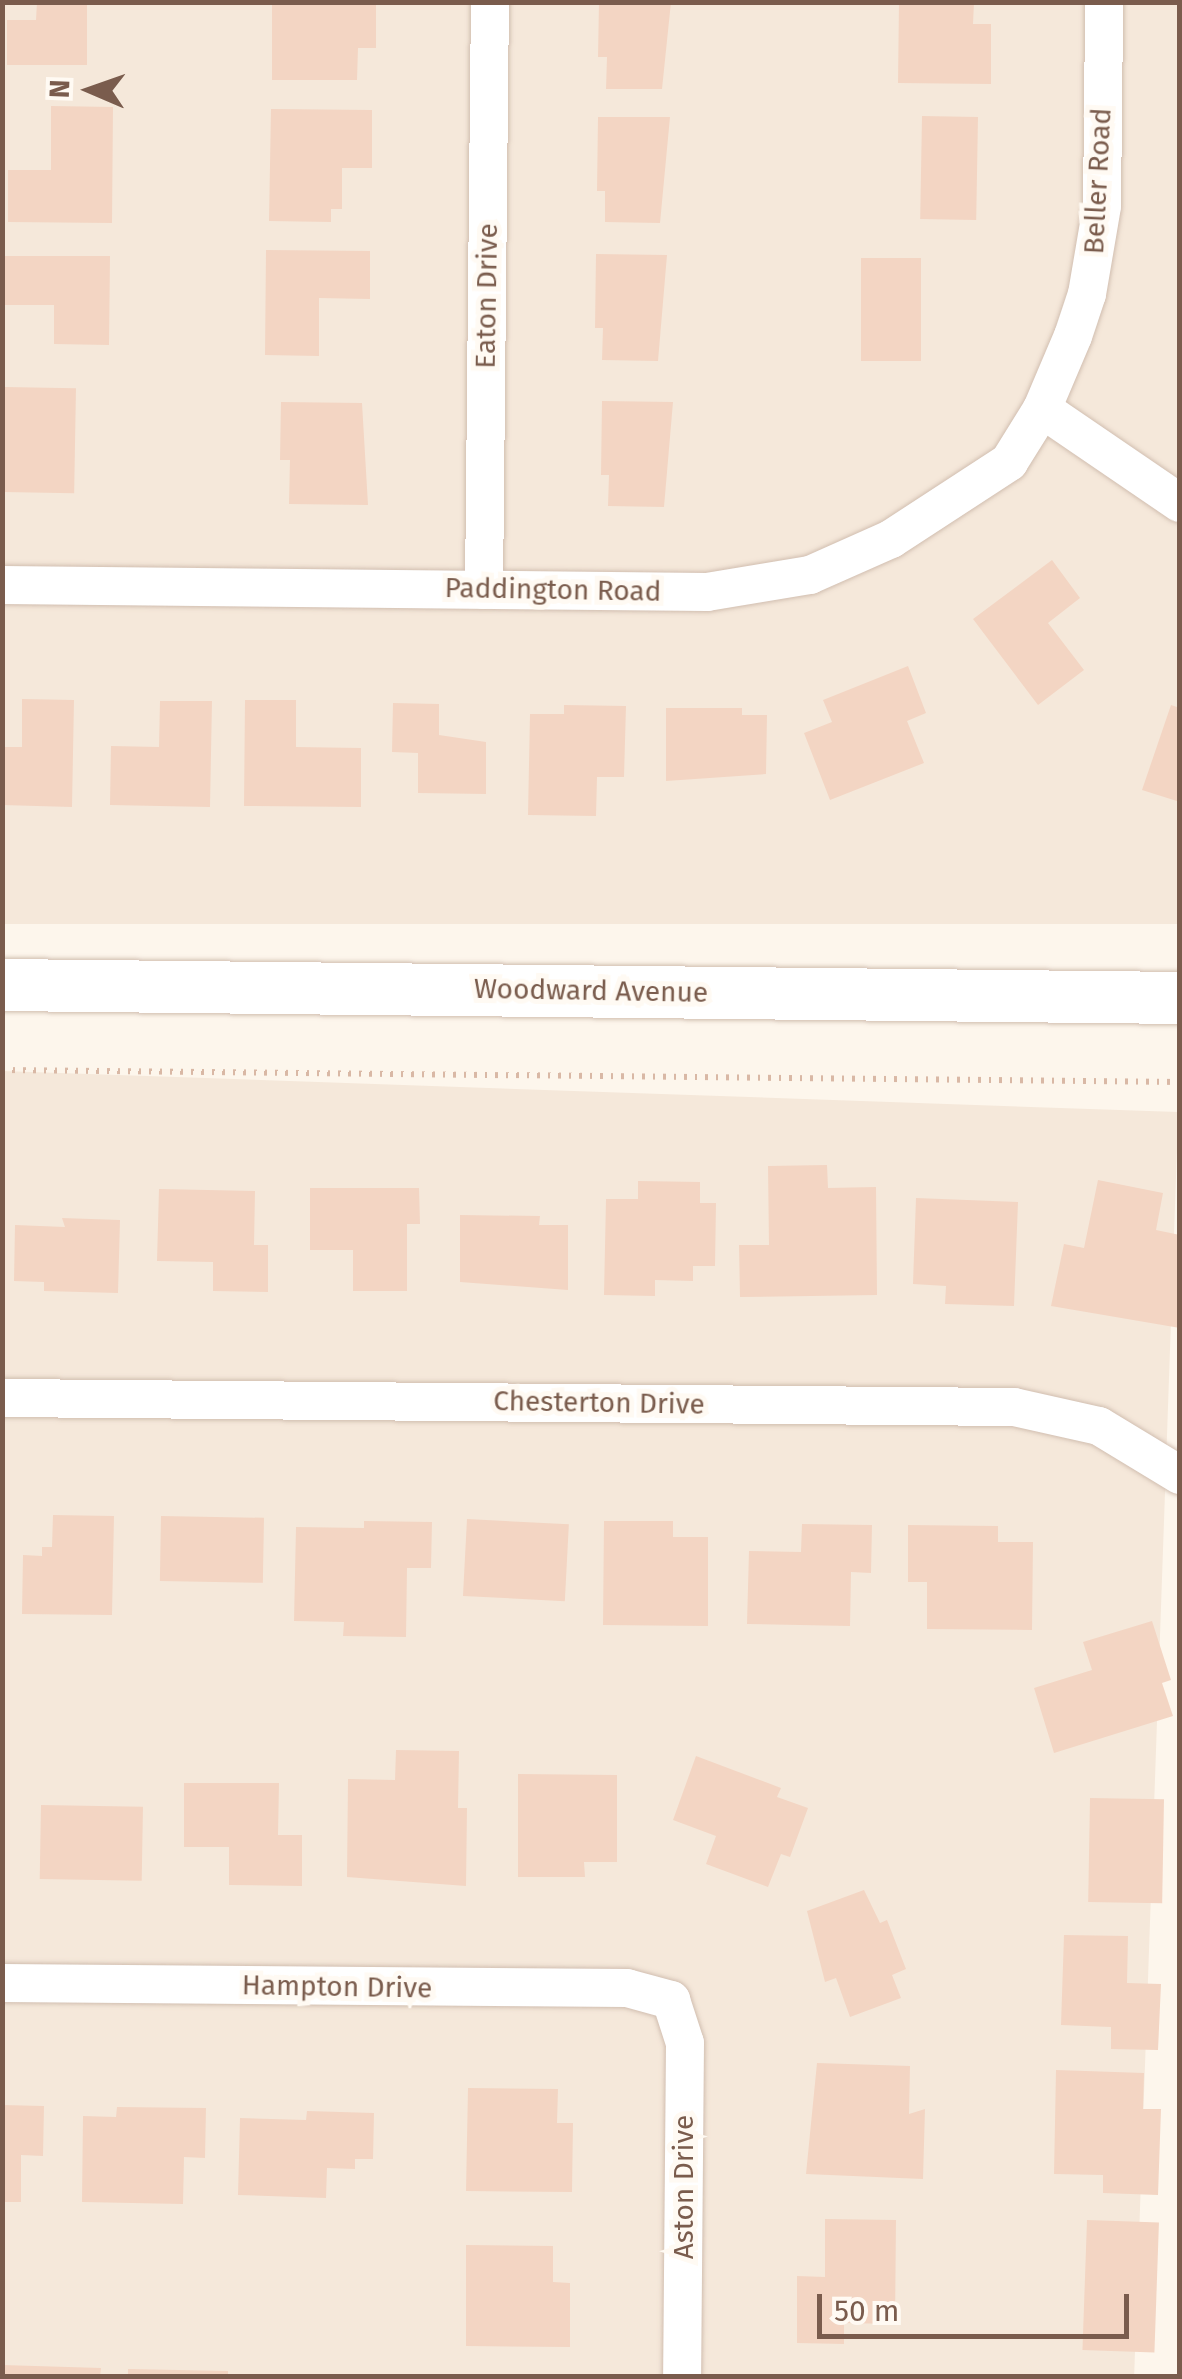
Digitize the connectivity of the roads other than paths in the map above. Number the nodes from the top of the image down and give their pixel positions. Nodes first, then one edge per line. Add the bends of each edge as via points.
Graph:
1 (490, 2) edge
2 (1104, 2) edge
3 (1042, 409) junction
4 (1180, 503) edge
5 (2, 585) edge
6 (484, 590) junction
7 (2, 985) edge
8 (1180, 998) edge
9 (2, 1398) edge
10 (1180, 1475) edge
11 (2, 1983) edge
12 (670, 2000) joint
13 (682, 2376) edge

1 - 6 street, Eaton Drive
2 - 3 street, Beller Road via 1098,246 1087,294
3 - 4 street
3 - 6 street, Paddington Road via 1009,462 892,539 810,575 706,592
5 - 6 street, Paddington Road
7 - 8 main road, Woodward Avenue
9 - 10 street, Chesterton Drive via 1014,1407 1099,1426
11 - 12 street, Hampton Drive via 627,1988
12 - 13 street, Aston Drive via 685,2044

